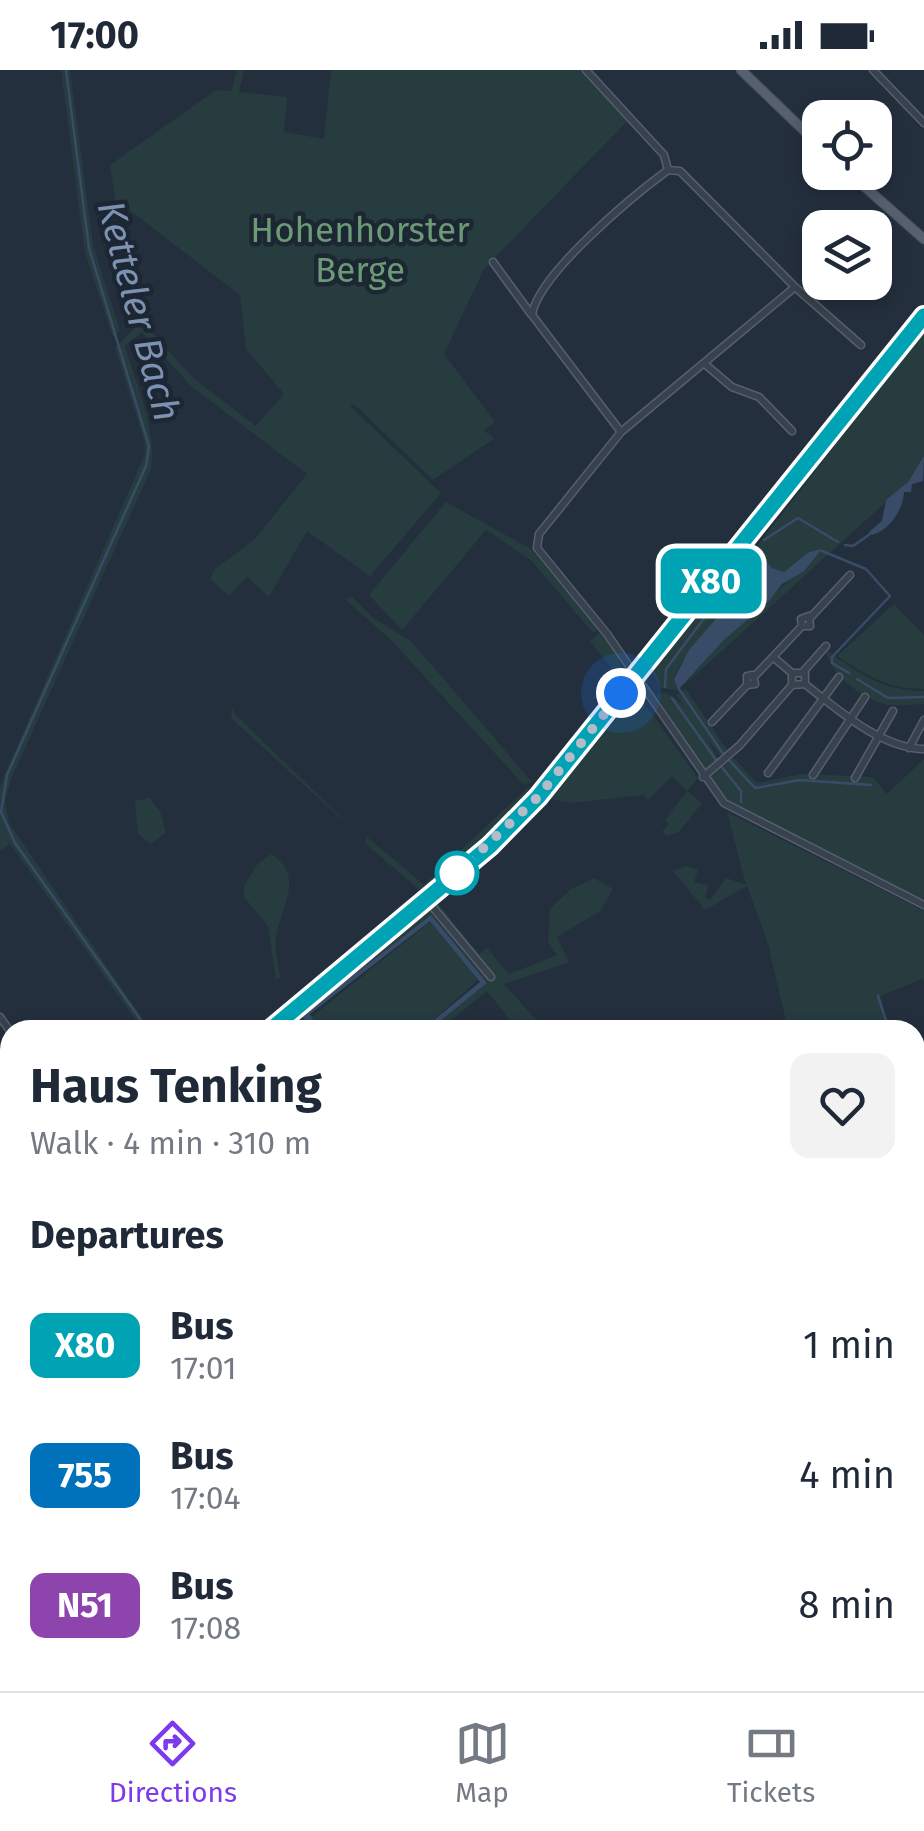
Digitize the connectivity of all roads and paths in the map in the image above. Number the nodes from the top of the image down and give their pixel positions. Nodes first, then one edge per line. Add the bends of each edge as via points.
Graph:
1 (586, 70) edge
2 (741, 70) edge
3 (874, 70) edge
4 (924, 122) edge
5 (802, 129) edge
6 (668, 170) junction
7 (868, 190) edge
8 (924, 239) edge
9 (493, 262) dead end
10 (795, 287) junction
11 (532, 315) junction
12 (924, 316) edge
13 (861, 346) dead end
14 (706, 365) junction
15 (792, 430) dead end
16 (622, 432) junction
17 (850, 575) dead end
18 (826, 646) dead end
19 (773, 657) junction
20 (803, 672) junction
21 (792, 673) junction
22 (636, 674) junction
23 (839, 677) dead end
24 (805, 684) junction
25 (792, 685) junction
26 (865, 697) dead end
27 (823, 698) junction
28 (893, 711) dead end
29 (851, 718) junction
30 (924, 720) edge
31 (712, 722) dead end
32 (879, 735) junction
33 (910, 748) junction
34 (924, 749) edge
35 (768, 773) dead end
36 (814, 775) dead end
37 (703, 778) junction
38 (855, 778) dead end
39 (426, 899) junction
40 (923, 903) edge
41 (491, 977) dead end
42 (282, 1020) edge

1 - 6 street via 664,155
2 - 5 main road
3 - 4 street
6 - 10 street via 685,175
6 - 11 street via 572,256
7 - 8 main road
9 - 11 street
10 - 13 street
10 - 14 street
11 - 16 street
12 - 22 main road
14 - 15 street via 732,387 759,397
14 - 16 street
16 - 22 street via 536,541
17 - 19 street via 810,618 802,617 802,626
18 - 20 street
19 - 21 street
19 - 31 street via 747,676 747,686
20 - 21 street
20 - 24 street
21 - 25 street
22 - 37 street
22 - 39 main road via 538,797
23 - 27 street
24 - 25 street
24 - 27 street
25 - 37 street
26 - 29 street
27 - 29 street
27 - 35 street
28 - 32 street
29 - 32 street
29 - 36 street
30 - 33 street
32 - 33 street
32 - 38 street
33 - 34 street
37 - 40 street via 738,814
39 - 41 street
39 - 42 main road

